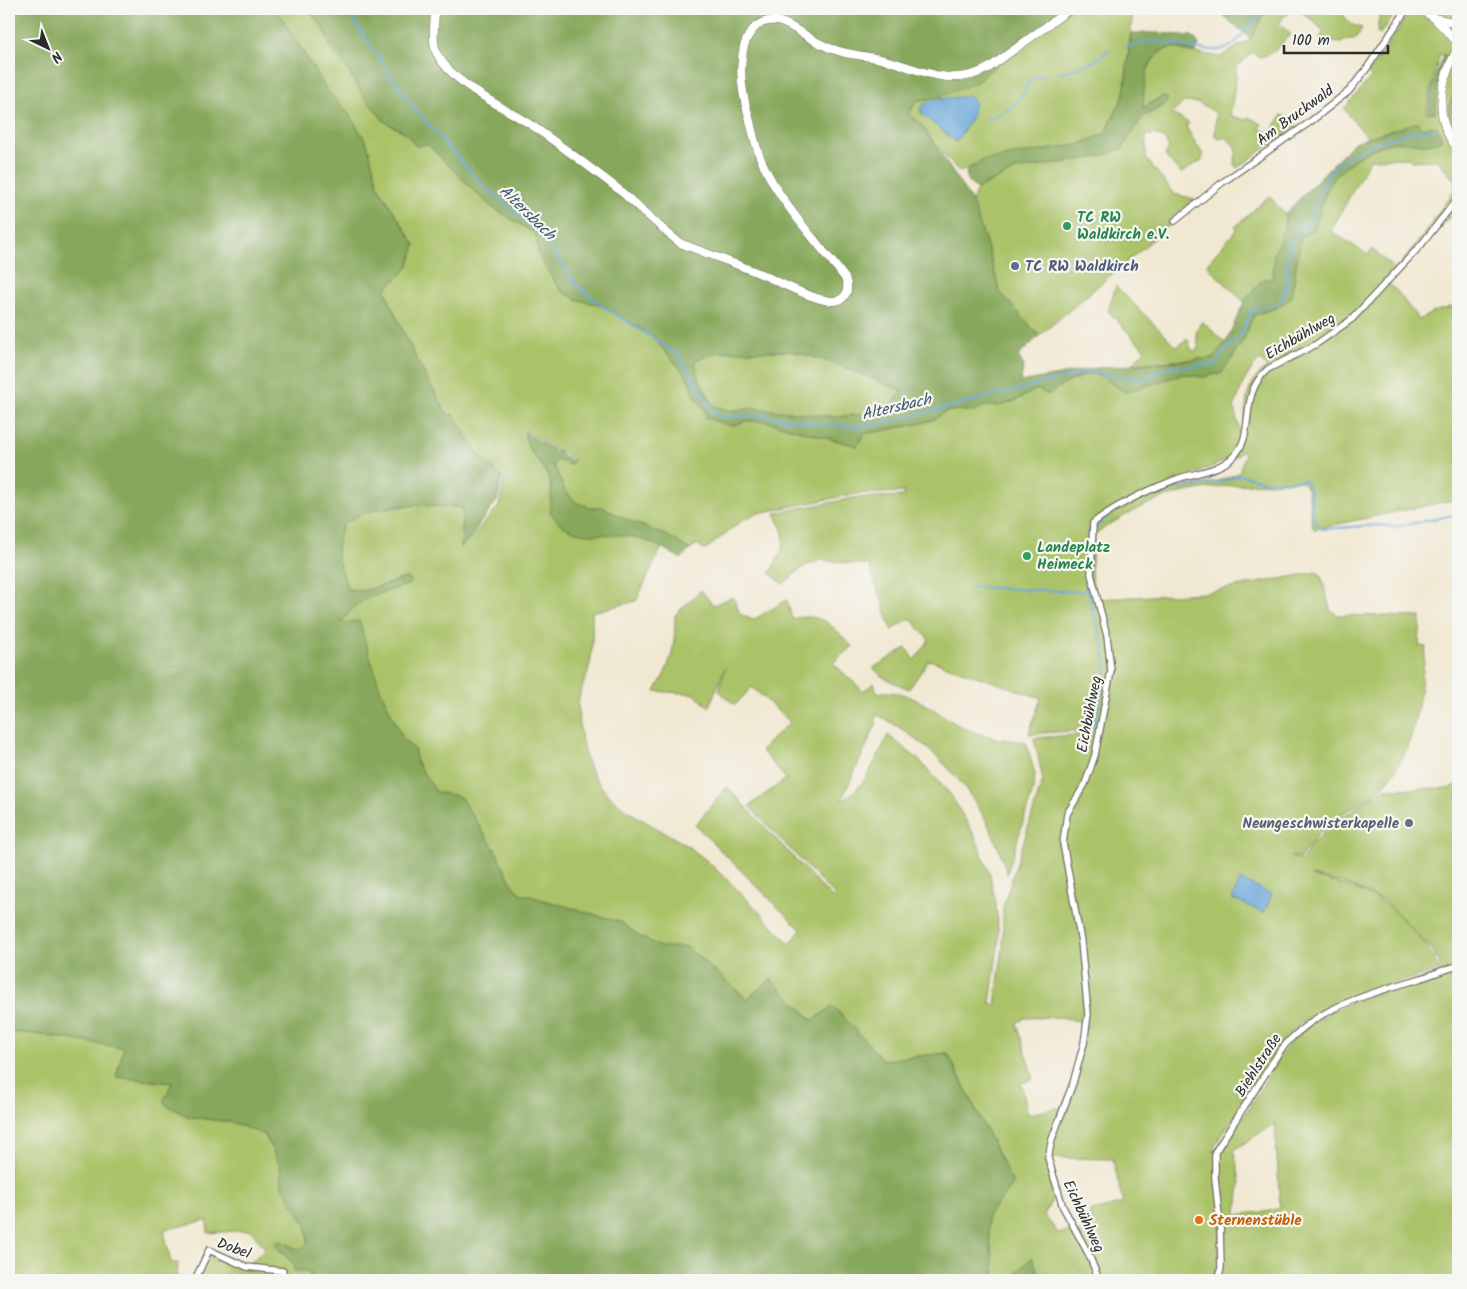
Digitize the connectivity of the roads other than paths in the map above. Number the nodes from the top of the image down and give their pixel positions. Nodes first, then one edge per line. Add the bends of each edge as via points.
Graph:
1 (435, 9) edge
2 (1070, 9) edge
3 (1407, 9) edge
4 (1420, 9) edge
5 (1434, 18) junction
6 (1456, 23) edge
7 (1458, 43) edge
8 (1458, 48) edge
9 (1458, 148) edge
10 (1458, 198) edge
11 (1175, 221) dead end
12 (1458, 966) edge
13 (283, 1271) dead end
14 (195, 1280) edge
15 (1099, 1280) edge
16 (1218, 1280) edge

1 - 2 street via 436,53 445,64 466,84 536,128 617,189 680,243 831,301 847,294 846,278 782,196 762,164 752,130 740,76 742,54 753,28 765,21 778,20 824,46 920,72 961,78 990,67
3 - 11 street, Am Bruckwald via 1349,91 1223,182
4 - 5 street
5 - 6 street
5 - 7 street
8 - 9 street via 1444,84 1441,106 1444,126
10 - 15 street, Eichbühlweg via 1352,319 1332,335 1259,377 1251,393 1246,429 1235,455 1218,466 1134,497 1093,523 1090,574 1107,636 1110,671 1095,755 1085,784 1067,814 1063,843 1081,942 1088,1014 1073,1083 1054,1130 1048,1158 1063,1207
12 - 16 street, Biehlstraße via 1349,1001 1319,1015 1290,1037 1215,1152 1220,1225 1221,1268
13 - 14 street, Dobel via 247,1267 208,1250

